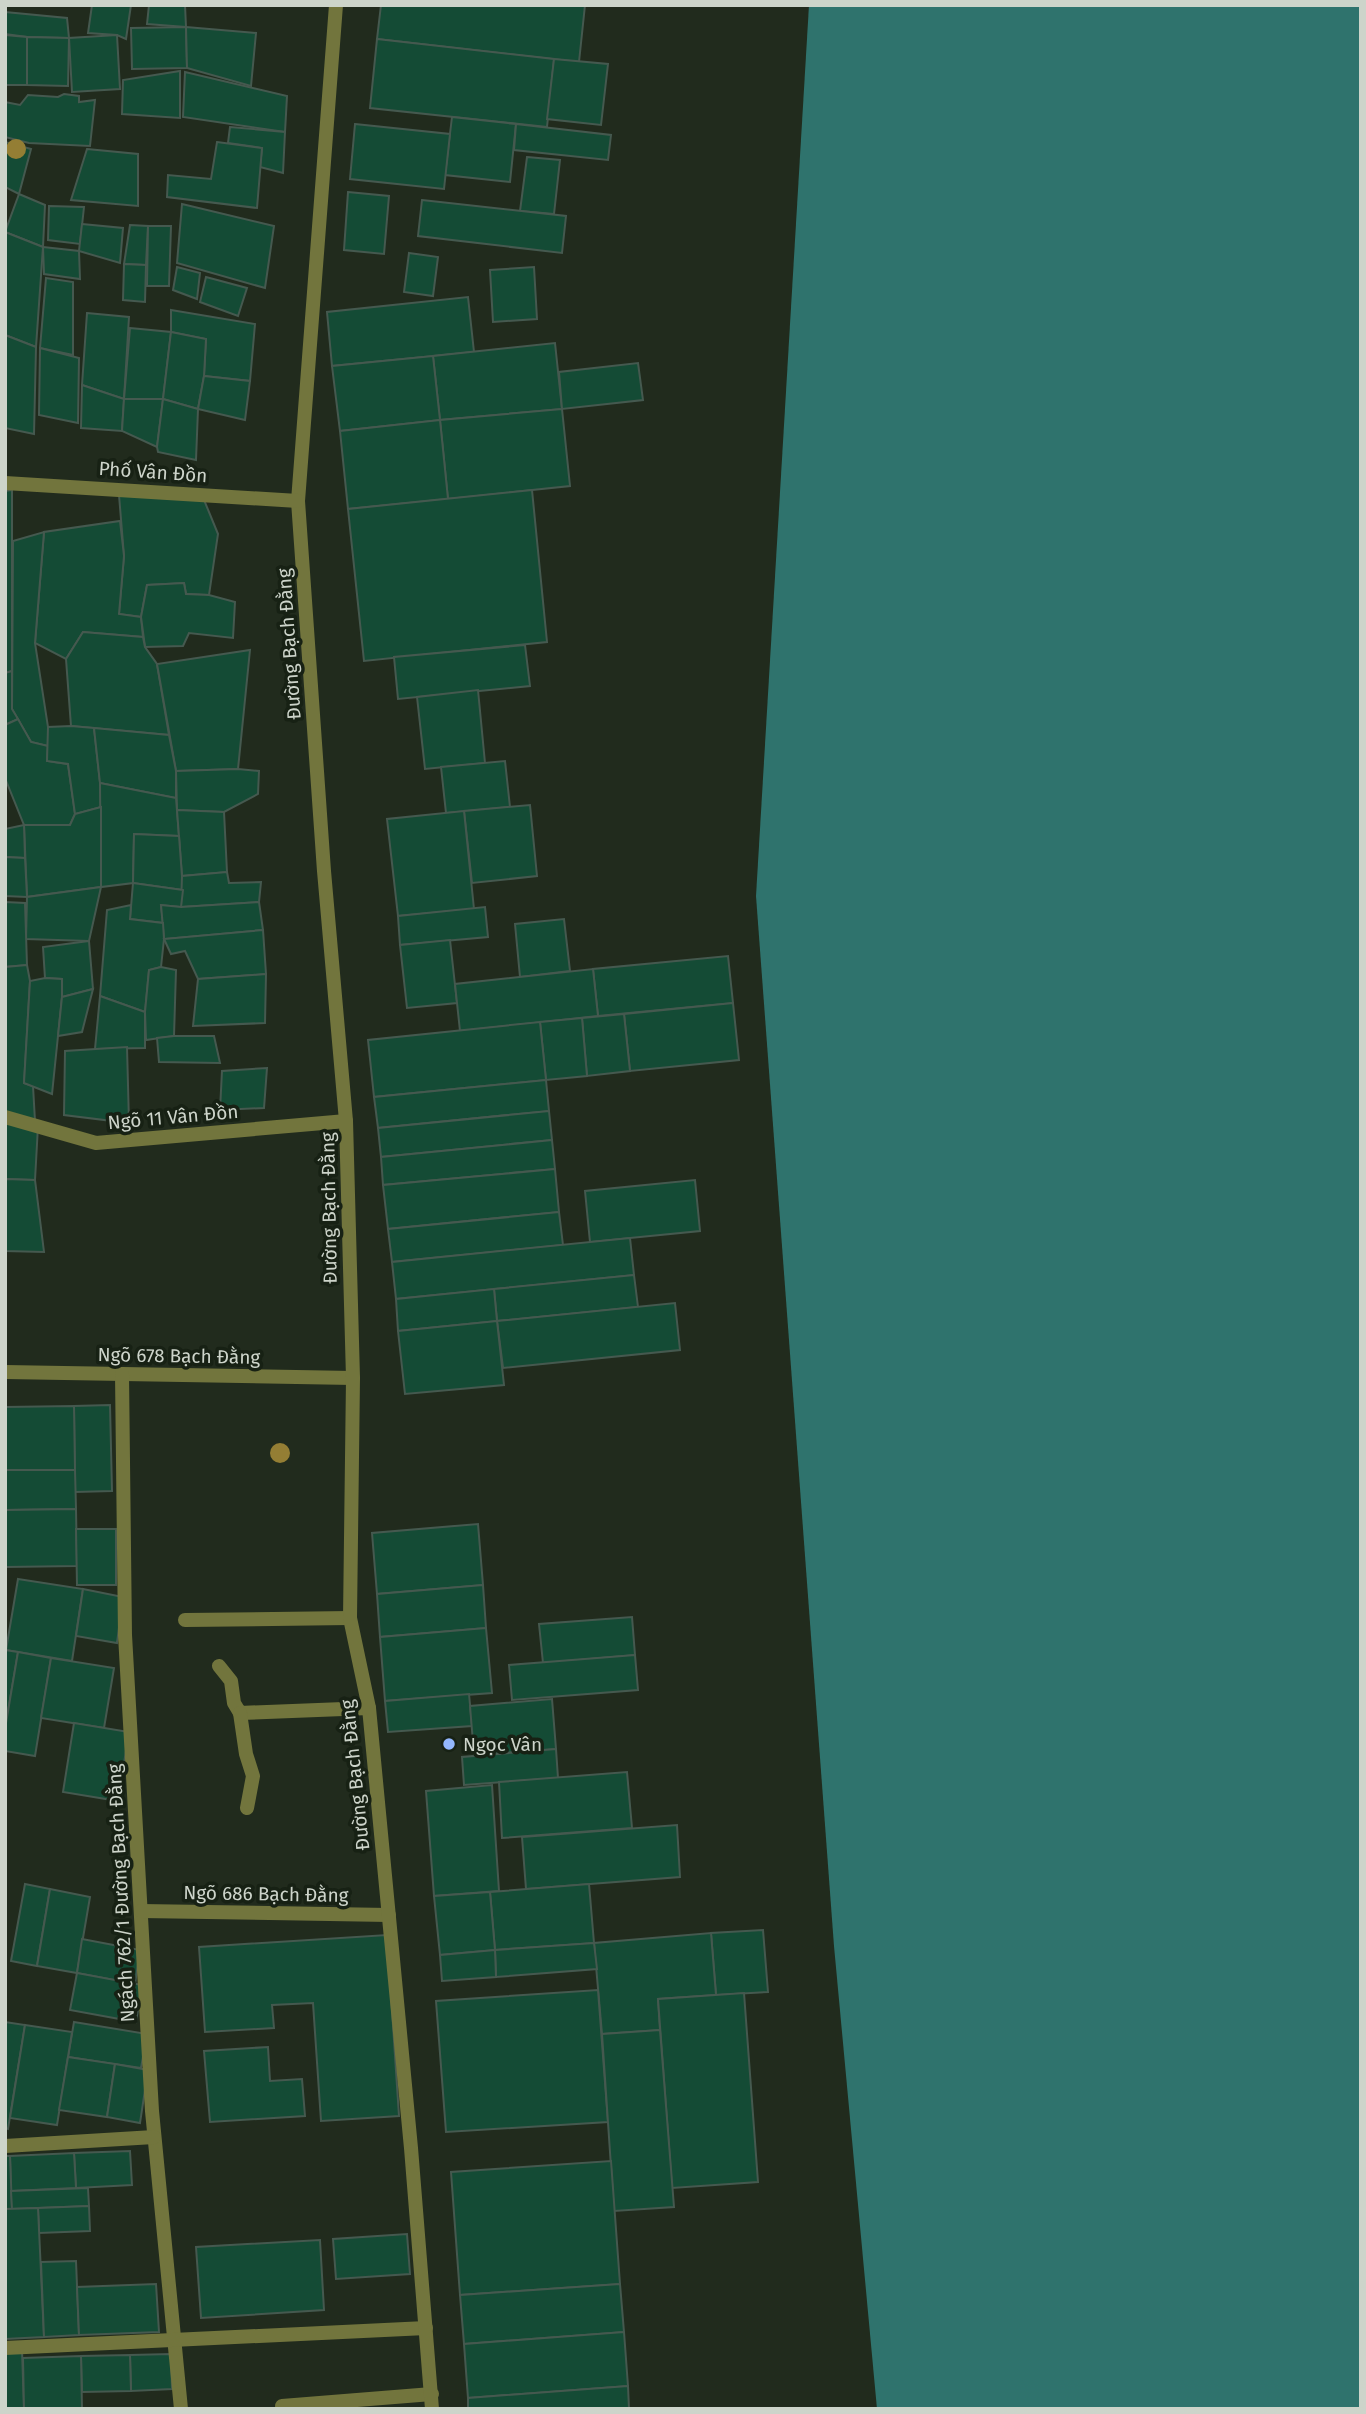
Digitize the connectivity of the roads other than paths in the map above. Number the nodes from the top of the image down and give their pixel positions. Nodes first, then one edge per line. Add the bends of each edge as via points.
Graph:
1 (336, 5) edge
2 (5, 483) edge
3 (298, 501) junction
4 (5, 1117) edge
5 (346, 1121) junction
6 (5, 1372) edge
7 (122, 1374) junction
8 (353, 1378) junction
9 (350, 1618) junction
10 (186, 1620) dead end
11 (219, 1666) dead end
12 (369, 1709) junction
13 (240, 1713) junction
14 (247, 1808) dead end
15 (141, 1911) junction
16 (389, 1915) junction
17 (155, 2137) junction
18 (5, 2147) edge
19 (426, 2328) junction
20 (174, 2341) junction
21 (5, 2348) edge
22 (432, 2401) edge
23 (282, 2406) dead end
24 (181, 2409) edge

1 - 3 street, Đường Bạch Đằng
2 - 3 street, Phố Vân Đồn
3 - 5 street, Đường Bạch Đằng
4 - 5 street, Ngõ 11 Vân Đồn via 96,1143
5 - 8 street, Đường Bạch Đằng
6 - 7 street, Ngõ 678 Bạch Đằng
7 - 8 street, Ngõ 678 Bạch Đằng
7 - 15 street, Ngách 762/1 Đường Bạch Đằng via 125,1635
8 - 9 street, Đường Bạch Đằng
9 - 10 street
9 - 12 street, Đường Bạch Đằng
11 - 13 street via 231,1681
12 - 13 street
12 - 16 street, Đường Bạch Đằng
13 - 14 street via 253,1776
15 - 16 street, Ngõ 686 Bạch Đằng
15 - 17 street, Ngách 762/1 Đường Bạch Đằng
16 - 19 street, Đường Bạch Đằng
17 - 18 street
17 - 20 street, Ngách 762/1 Đường Bạch Đằng
19 - 20 street
19 - 22 street, Đường Bạch Đằng
20 - 21 street
20 - 24 street, Ngách 762/1 Đường Bạch Đằng
22 - 23 street

